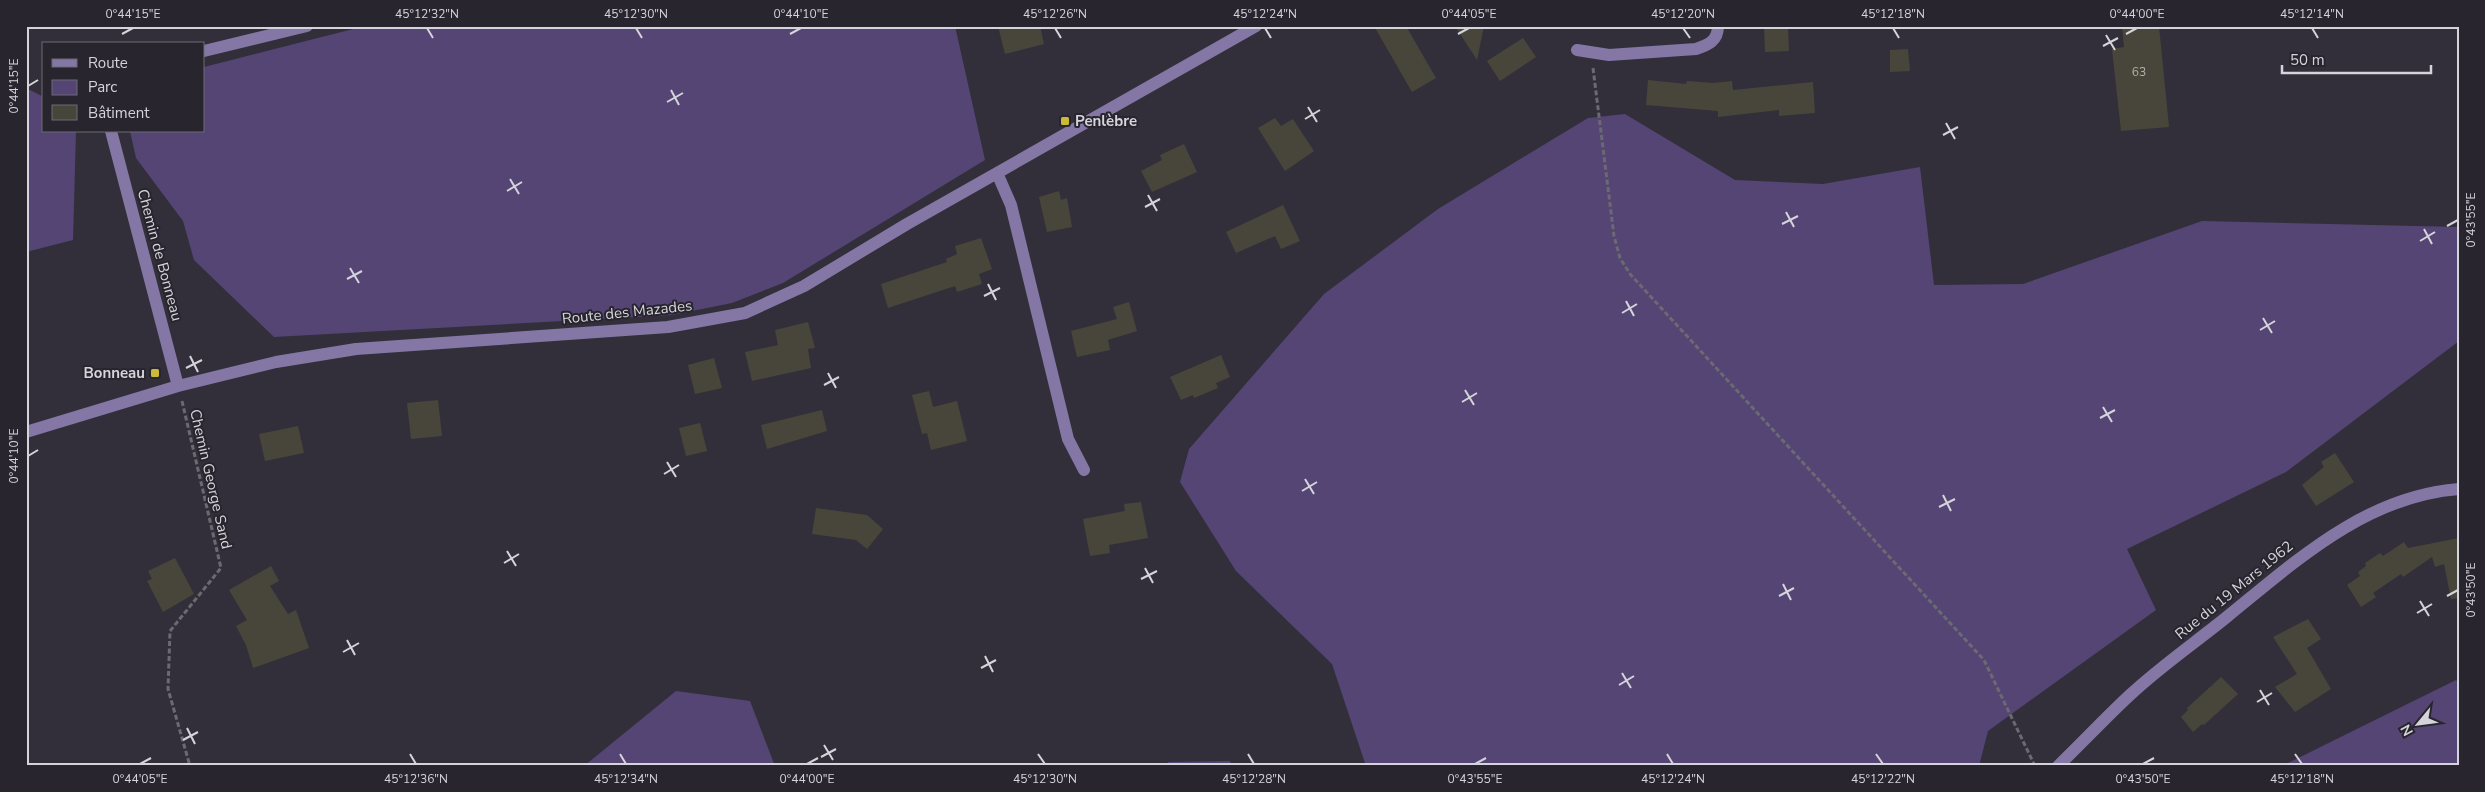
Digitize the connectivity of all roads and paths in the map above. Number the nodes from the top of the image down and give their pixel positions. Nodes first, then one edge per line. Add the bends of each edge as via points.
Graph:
1 (307, 26) edge
2 (1256, 26) edge
3 (1718, 26) edge
4 (1577, 50) dead end
5 (205, 51) edge
6 (1591, 53) junction
7 (111, 132) edge
8 (997, 173) junction
9 (178, 386) junction
10 (26, 432) edge
11 (1084, 470) dead end
12 (2459, 488) edge
13 (190, 766) edge
14 (2036, 766) edge
15 (2058, 766) edge

1 - 5 street
2 - 8 street, Route des Mazades
3 - 6 street via 1716,38 1708,46 1696,49 1609,55
4 - 6 street
6 - 14 path via 1614,236 1620,258 1630,274 1984,660
7 - 9 street, Chemin de Bonneau
8 - 9 street, Route des Mazades via 804,286 745,313 668,327 356,349 276,362
8 - 11 street via 1011,205 1068,439
9 - 10 street, Route des Mazades
9 - 13 path, Chemin George Sand via 221,568 170,631 168,689
12 - 15 street, Rue du 19 Mars 1962 via 2396,501 2313,547 2132,693

